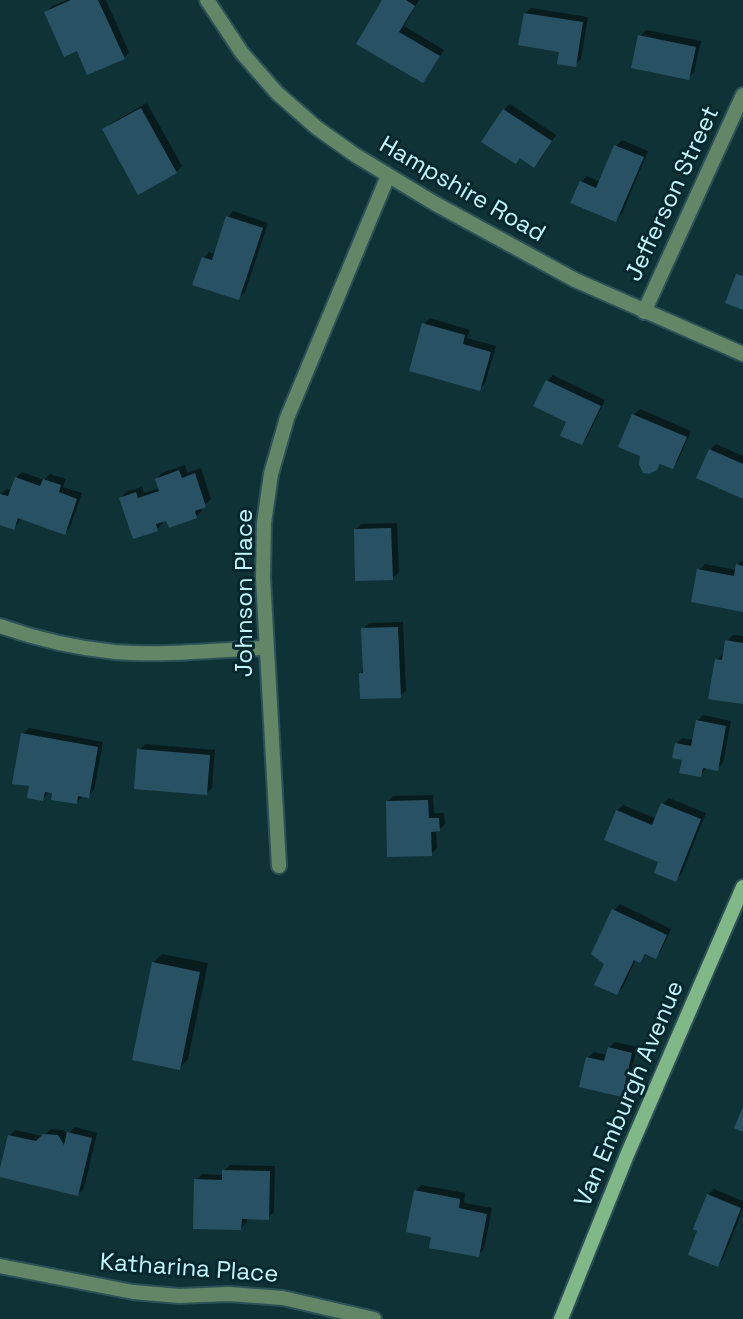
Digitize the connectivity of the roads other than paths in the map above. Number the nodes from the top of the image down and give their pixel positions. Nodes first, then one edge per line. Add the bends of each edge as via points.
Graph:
1 (206, 0) edge
2 (743, 95) edge
3 (388, 176) junction
4 (644, 312) junction
5 (743, 354) edge
6 (0, 625) edge
7 (266, 648) junction
8 (279, 866) dead end
9 (743, 887) edge
10 (0, 1266) edge
11 (374, 1319) edge
12 (561, 1319) edge

1 - 3 street, Hampshire Road via 242,53 277,93 317,128
2 - 4 street, Jefferson Street
3 - 4 street, Hampshire Road via 575,280
3 - 7 street, Johnson Place via 287,418 271,474 264,523
4 - 5 street, Hampshire Road
6 - 7 street via 63,644 116,652
7 - 8 street, Johnson Place
9 - 12 main road, Van Emburgh Avenue
10 - 11 street, Katharina Place via 133,1292 283,1298

